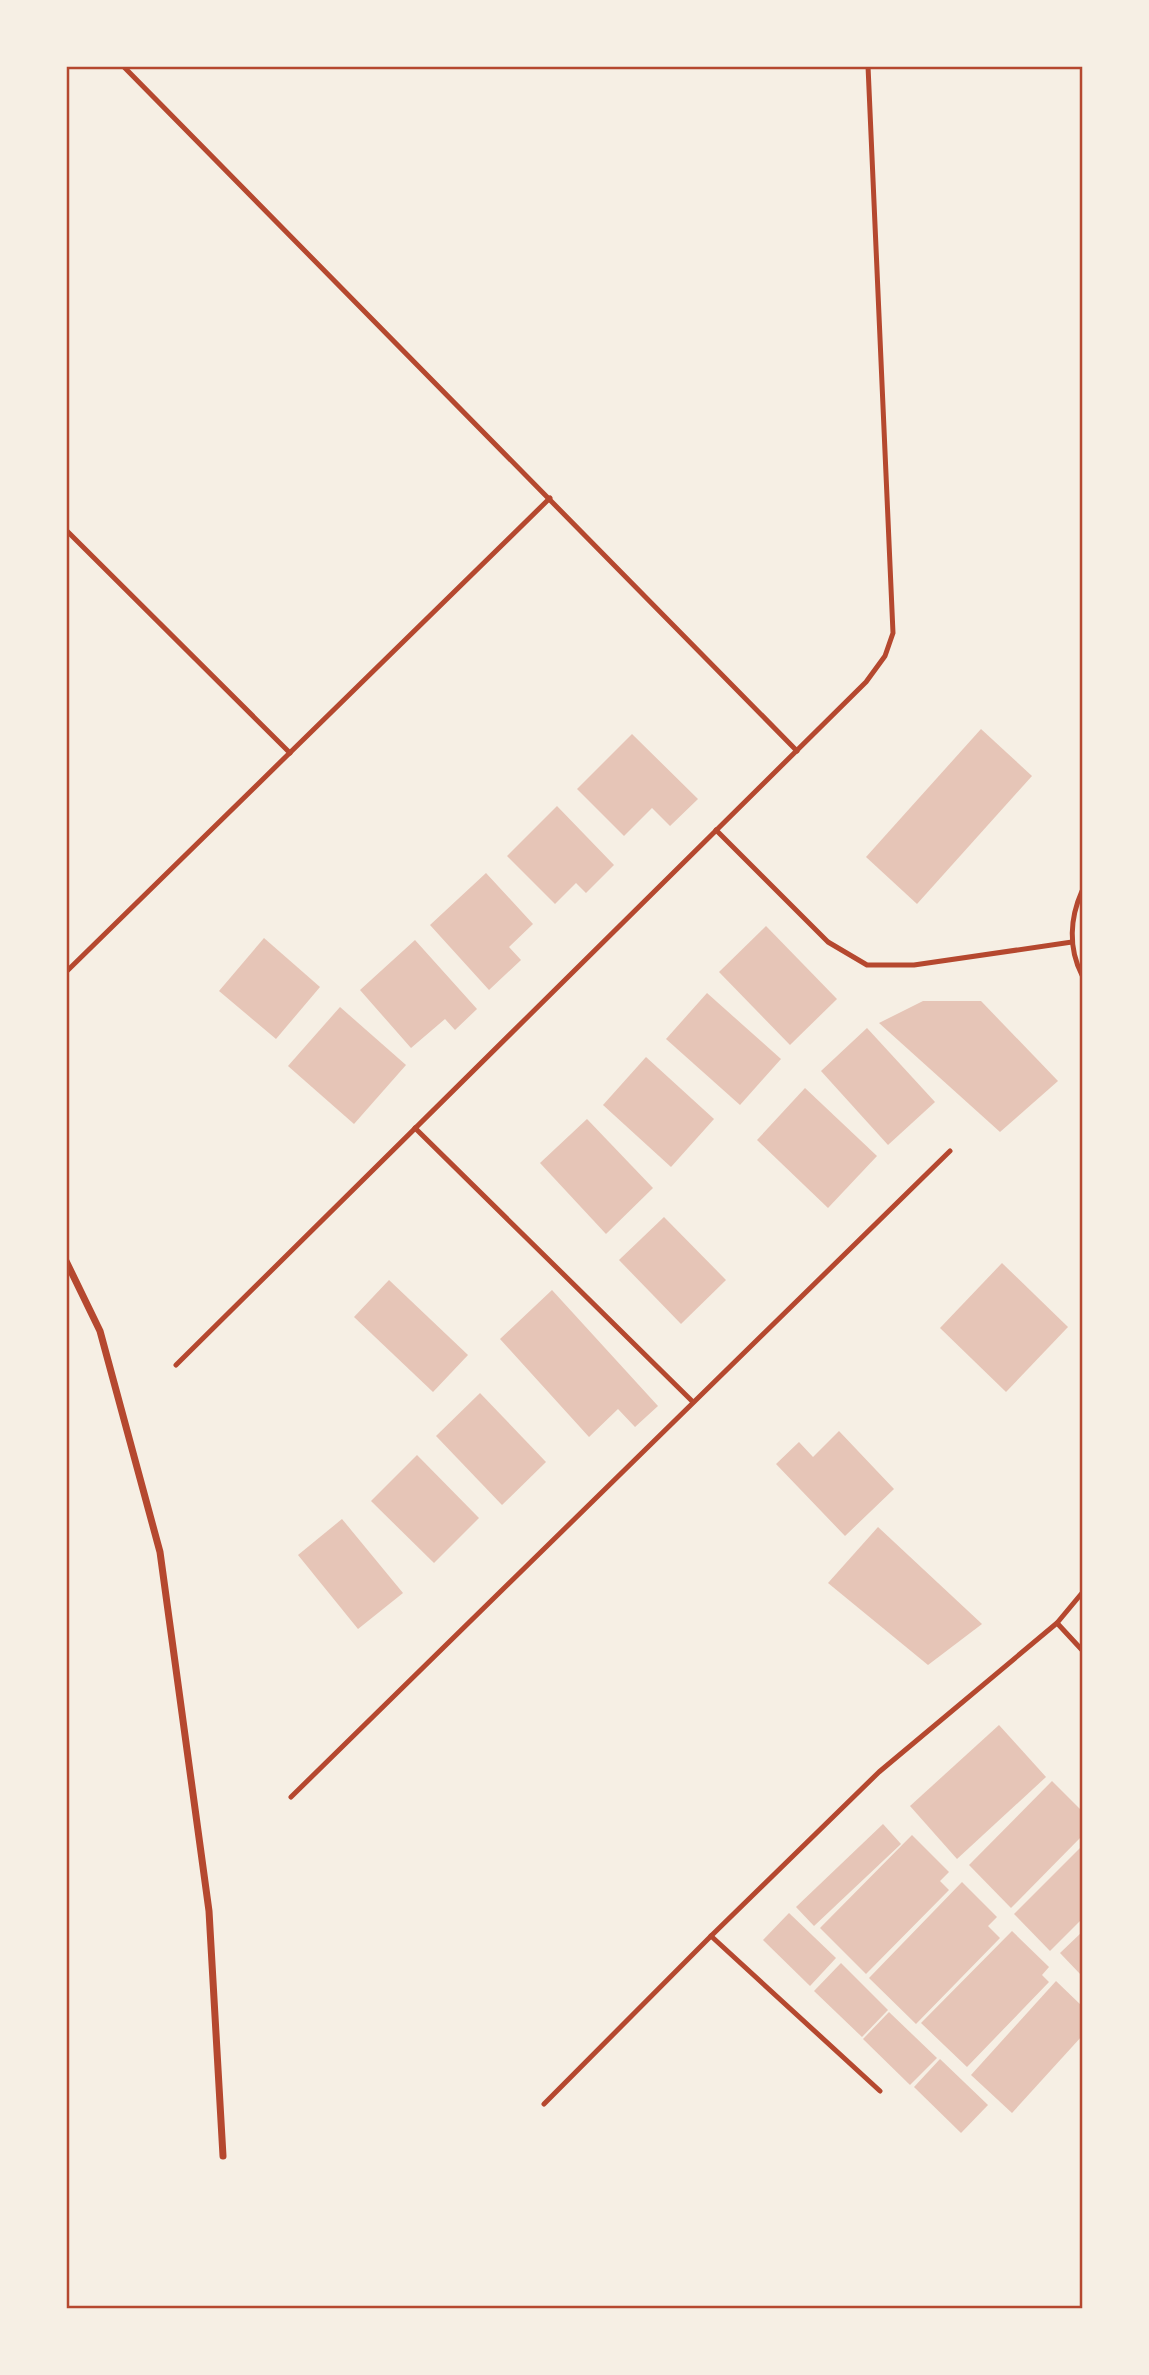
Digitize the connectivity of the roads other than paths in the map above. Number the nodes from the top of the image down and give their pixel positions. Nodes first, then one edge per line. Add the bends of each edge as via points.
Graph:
1 (123, 66) edge
2 (868, 66) edge
3 (550, 498) junction
4 (66, 530) edge
5 (797, 751) junction
6 (290, 753) junction
7 (716, 831) junction
8 (1083, 891) edge
9 (1072, 942) junction
10 (66, 972) edge
11 (1083, 975) edge
12 (415, 1128) junction
13 (950, 1151) dead end
14 (66, 1261) edge
15 (176, 1365) dead end
16 (693, 1402) junction
17 (1083, 1593) edge
18 (1057, 1623) junction
19 (1083, 1650) edge
20 (291, 1797) dead end
21 (712, 1936) junction
22 (880, 2091) dead end
23 (544, 2104) dead end
24 (223, 2157) dead end

1 - 3 lane
2 - 5 lane via 892,633 885,656 866,682
3 - 5 lane
3 - 6 lane
4 - 6 lane
5 - 7 lane
6 - 10 lane
7 - 9 lane via 828,942 867,965 914,965
7 - 12 lane
8 - 9 lane via 1074,911
9 - 11 lane
12 - 15 lane
12 - 16 lane
13 - 16 lane
14 - 24 street via 100,1331 160,1552 209,1911
16 - 20 lane
17 - 18 lane
18 - 19 lane
18 - 21 lane via 879,1772
21 - 22 lane
21 - 23 lane

